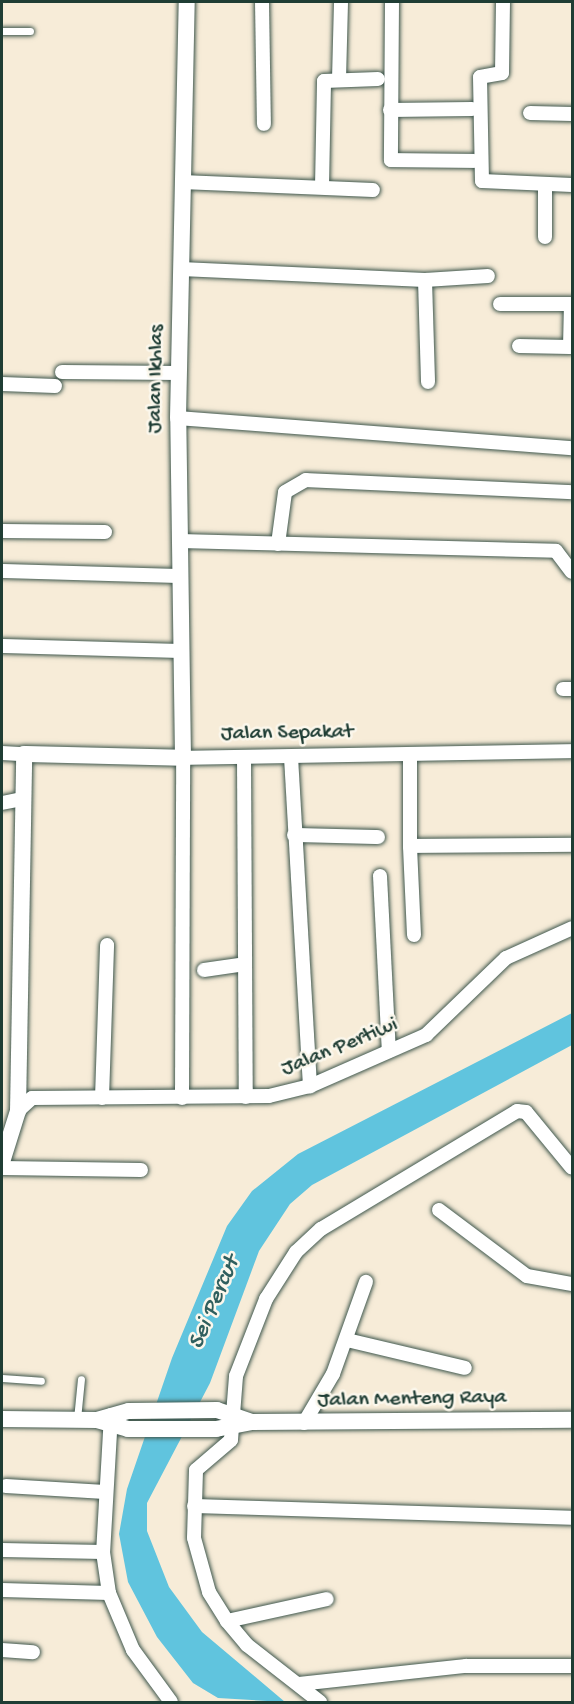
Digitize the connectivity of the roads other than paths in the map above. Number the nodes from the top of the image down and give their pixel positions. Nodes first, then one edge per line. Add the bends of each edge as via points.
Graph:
1 (187, 2) edge
2 (262, 2) edge
3 (341, 2) edge
4 (392, 2) edge
5 (502, 2) edge
6 (2, 30) edge
7 (30, 31) dead end
8 (339, 79) junction
9 (378, 79) dead end
10 (472, 109) dead end
11 (390, 110) junction
12 (530, 113) dead end
13 (573, 114) edge
14 (264, 124) dead end
15 (474, 161) dead end
16 (182, 182) junction
17 (545, 185) junction
18 (573, 185) edge
19 (322, 187) junction
20 (373, 189) dead end
21 (545, 237) dead end
22 (181, 269) junction
23 (488, 276) dead end
24 (424, 280) junction
25 (500, 304) dead end
26 (572, 304) edge
27 (519, 346) dead end
28 (62, 372) dead end
29 (179, 373) junction
30 (429, 382) dead end
31 (2, 384) edge
32 (55, 386) dead end
33 (178, 418) junction
34 (573, 448) edge
35 (573, 492) edge
36 (2, 531) edge
37 (105, 532) dead end
38 (180, 542) junction
39 (278, 544) junction
40 (2, 571) edge
41 (573, 572) edge
42 (180, 576) junction
43 (2, 646) edge
44 (182, 651) junction
45 (573, 751) edge
46 (2, 753) edge
47 (24, 754) junction
48 (410, 755) junction
49 (291, 757) junction
50 (183, 758) junction
51 (244, 758) junction
52 (23, 799) junction
53 (2, 803) edge
54 (294, 835) junction
55 (378, 837) dead end
56 (573, 845) edge
57 (410, 846) junction
58 (380, 876) dead end
59 (573, 927) edge
60 (414, 935) dead end
61 (107, 945) dead end
62 (245, 964) junction
63 (204, 970) dead end
64 (389, 1051) junction
65 (310, 1086) junction
66 (246, 1097) junction
67 (102, 1098) junction
68 (182, 1098) junction
69 (18, 1111) junction
70 (570, 1158) edge
71 (2, 1162) edge
72 (2, 1168) edge
73 (141, 1170) dead end
74 (440, 1210) dead end
75 (366, 1282) dead end
76 (573, 1284) edge
77 (347, 1340) junction
78 (465, 1368) dead end
79 (2, 1378) edge
80 (81, 1379) dead end
81 (41, 1381) dead end
82 (2, 1419) edge
83 (77, 1419) junction
84 (573, 1420) edge
85 (235, 1421) junction
86 (112, 1423) junction
87 (304, 1423) junction
88 (6, 1486) dead end
89 (105, 1492) junction
90 (194, 1506) junction
91 (573, 1518) edge
92 (2, 1550) edge
93 (103, 1552) junction
94 (2, 1590) edge
95 (109, 1593) junction
96 (327, 1599) dead end
97 (227, 1621) junction
98 (2, 1650) edge
99 (33, 1652) dead end
100 (573, 1665) edge
101 (299, 1684) junction
102 (171, 1702) edge
103 (320, 1702) edge

1 - 16 street, Jalan Ikhlas
2 - 14 street
3 - 8 street
4 - 11 street
5 - 17 street via 502,73 480,78 482,181
6 - 7 lane
8 - 9 street
8 - 19 street via 324,83
10 - 11 street
11 - 15 street via 392,160
12 - 13 street
16 - 19 street
16 - 22 street, Jalan Ikhlas
17 - 18 street
17 - 21 street
19 - 20 street
22 - 24 street
22 - 29 street, Jalan Ikhlas
23 - 24 street
24 - 30 street
25 - 26 street
26 - 27 street via 569,347
28 - 29 street
29 - 33 street, Jalan Ikhlas
31 - 32 street
33 - 34 street
33 - 38 street, Jalan Ikhlas
35 - 39 street via 306,480 285,492
36 - 37 street
38 - 39 street
38 - 42 street, Jalan Ikhlas
39 - 41 street via 556,551
40 - 42 street
42 - 44 street, Jalan Ikhlas
43 - 44 street
44 - 50 street, Jalan Ikhlas
45 - 48 street, Jalan Sepakat
46 - 47 street, Jalan Sepakat
47 - 50 street, Jalan Sepakat
47 - 52 street
48 - 49 street, Jalan Sepakat
48 - 57 street
49 - 51 street, Jalan Sepakat
49 - 54 street
50 - 51 street, Jalan Sepakat
50 - 68 street
51 - 62 street
52 - 53 street
52 - 69 street
54 - 55 street
54 - 65 street
56 - 57 street
57 - 60 street
58 - 64 street
59 - 64 street, Jalan Pertiwi via 506,958 426,1035
61 - 67 street
62 - 63 street
62 - 66 street
64 - 65 street, Jalan Pertiwi
65 - 66 street, Jalan Pertiwi
66 - 68 street, Jalan Pertiwi
67 - 68 street, Jalan Pertiwi
67 - 69 street, Jalan Pertiwi via 32,1098
69 - 71 street
70 - 85 street via 519,1110 321,1229 296,1252 266,1299 236,1376
72 - 73 street
74 - 76 street via 527,1276
75 - 77 street
77 - 78 street
77 - 87 street
79 - 81 lane
80 - 83 lane
82 - 83 street, Jalan Menteng Raya
83 - 86 street, Jalan Menteng Raya
84 - 87 street, Jalan Menteng Raya
85 - 86 street, Jalan Menteng Raya via 216,1429
85 - 86 street, Jalan Menteng Raya via 217,1410 129,1411
85 - 87 street, Jalan Menteng Raya
85 - 90 street via 227,1447 196,1470
86 - 89 street
88 - 89 street
89 - 93 street
90 - 91 street
90 - 97 street via 199,1557 209,1592
92 - 93 street
93 - 95 street
94 - 95 street
95 - 102 street via 133,1650
96 - 97 street
97 - 101 street via 248,1645
98 - 99 street
100 - 101 street via 466,1666
101 - 103 street

